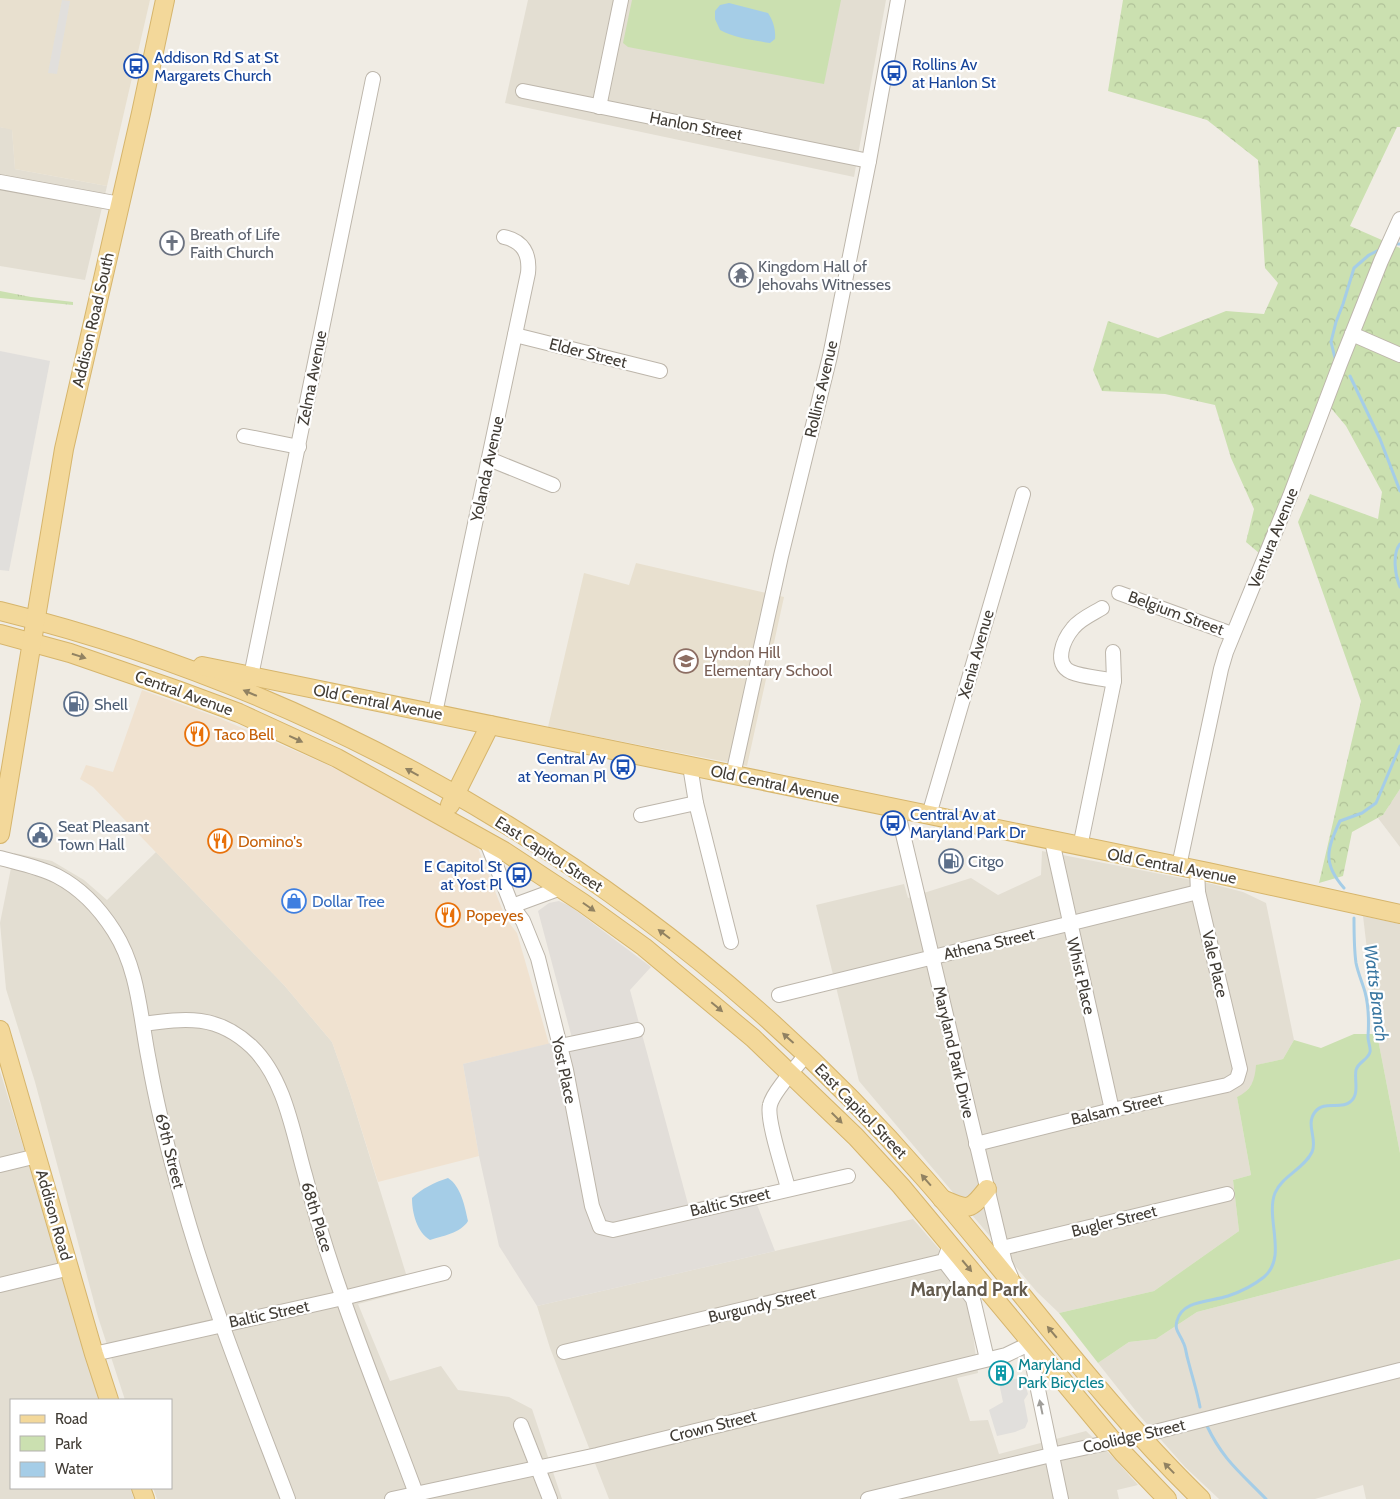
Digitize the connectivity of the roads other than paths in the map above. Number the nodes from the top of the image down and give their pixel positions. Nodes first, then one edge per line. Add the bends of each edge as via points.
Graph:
1 (165, 0) edge
2 (621, 0) edge
3 (898, 0) edge
4 (373, 79) dead end
5 (523, 91) dead end
6 (599, 106) junction
7 (870, 161) junction
8 (0, 182) edge
9 (120, 204) junction
10 (1400, 219) edge
11 (504, 237) dead end
12 (515, 334) junction
13 (1352, 334) junction
14 (1400, 355) edge
15 (660, 371) dead end
16 (244, 436) dead end
17 (299, 447) junction
18 (489, 459) junction
19 (553, 485) dead end
20 (1024, 494) dead end
21 (1119, 593) dead end
22 (1102, 608) dead end
23 (0, 611) edge
24 (36, 620) junction
25 (0, 634) edge
26 (1232, 634) junction
27 (32, 642) junction
28 (1113, 652) dead end
29 (149, 656) junction
30 (251, 676) junction
31 (1114, 681) junction
32 (435, 713) junction
33 (490, 725) junction
34 (690, 766) junction
35 (6, 768) edge
36 (733, 775) junction
37 (455, 795) junction
38 (696, 803) junction
39 (898, 809) junction
40 (641, 815) dead end
41 (929, 815) junction
42 (444, 817) junction
43 (0, 834) edge
44 (486, 840) junction
45 (1052, 841) junction
46 (1080, 847) junction
47 (0, 858) edge
48 (1179, 866) junction
49 (1197, 870) junction
50 (561, 888) junction
51 (1198, 892) junction
52 (512, 906) junction
53 (1400, 914) edge
54 (1070, 925) junction
55 (731, 942) dead end
56 (932, 958) junction
57 (779, 995) dead end
58 (143, 1024) junction
59 (637, 1030) dead end
60 (1, 1039) edge
61 (560, 1046) junction
62 (806, 1055) junction
63 (1238, 1058) joint
64 (791, 1074) junction
65 (1112, 1110) junction
66 (976, 1144) junction
67 (37, 1156) junction
68 (0, 1165) edge
69 (848, 1176) dead end
70 (788, 1188) junction
71 (987, 1189) junction
72 (1227, 1194) dead end
73 (942, 1198) junction
74 (613, 1230) joint
75 (1002, 1248) junction
76 (947, 1253) junction
77 (70, 1268) junction
78 (444, 1273) dead end
79 (0, 1285) edge
80 (1018, 1293) junction
81 (342, 1298) junction
82 (220, 1324) junction
83 (1031, 1343) junction
84 (564, 1352) dead end
85 (94, 1354) junction
86 (987, 1359) junction
87 (1400, 1370) edge
88 (109, 1399) edge
89 (520, 1425) dead end
90 (1139, 1436) junction
91 (1113, 1441) junction
92 (1051, 1455) junction
93 (538, 1466) junction
94 (417, 1496) edge
95 (288, 1499) edge
96 (392, 1499) edge
97 (550, 1499) edge
98 (868, 1499) edge
99 (1061, 1499) edge
100 (1167, 1499) edge
101 (1201, 1499) edge

1 - 9 main road, Addison Road South
2 - 6 street
3 - 7 street, Rollins Avenue
4 - 17 street, Zelma Avenue
5 - 6 street, Hanlon Street
6 - 7 street, Hanlon Street
7 - 36 street, Rollins Avenue via 827,366
8 - 9 street
9 - 24 main road, Addison Road South via 64,449
10 - 13 street, Ventura Avenue
11 - 12 street, Yolanda Avenue via 520,244 528,258 527,280
12 - 15 street, Elder Street
12 - 18 street, Yolanda Avenue
13 - 14 street
13 - 26 street, Ventura Avenue via 1290,496
16 - 17 street
17 - 30 street, Zelma Avenue
18 - 19 street
18 - 32 street, Yolanda Avenue
20 - 41 street, Xenia Avenue
21 - 26 street, Belgium Street
22 - 31 street via 1072,628 1060,658 1070,672
23 - 24 main road, Central Avenue
24 - 27 main road, Addison Road South
24 - 29 main road, Central Avenue
25 - 27 main road, Central Avenue
26 - 48 street, Ventura Avenue via 1221,669
27 - 35 main road
27 -> 42 main road, Central Avenue via 239,713 337,758
28 - 31 street
29 - 30 main road, Old Central Avenue
37 -> 29 main road, Central Avenue via 321,724 247,692
30 - 32 main road, Old Central Avenue
31 - 46 street
32 - 33 main road, Old Central Avenue
33 - 34 main road, Old Central Avenue
33 - 37 main road
34 - 36 main road, Old Central Avenue
34 - 38 street
35 - 43 main road
36 - 39 main road, Old Central Avenue
37 - 42 main road
62 -> 37 main road, East Capitol Street via 748,1002 608,892
38 - 40 street
38 - 55 street
39 - 41 main road, Old Central Avenue
39 - 56 street, Maryland Park Drive
41 - 45 main road, Old Central Avenue
42 - 44 main road, East Capitol Street
44 - 50 main road, East Capitol Street
44 - 52 street, Yost Place
45 - 46 main road, Old Central Avenue
45 - 54 street, Whist Place
46 - 48 main road, Old Central Avenue
47 - 58 street, 69th Street via 56,876 94,904 128,957
48 - 49 main road, Old Central Avenue
49 - 51 street, Vale Place
49 - 53 main road, Old Central Avenue
50 - 52 street
50 -> 64 main road, East Capitol Street via 670,968
51 - 54 street, Athena Street
51 - 63 street, Vale Place
52 - 61 street, Yost Place via 523,921 538,958
54 - 56 street, Athena Street
54 - 65 street, Whist Place
56 - 57 street, Athena Street
56 - 66 street, Maryland Park Drive
58 - 81 street, 68th Place via 196,1019 212,1023 239,1037 262,1059 279,1090 288,1116
58 - 82 street, 69th Street via 175,1175
59 - 61 street
60 - 67 main road, Addison Road
61 - 74 street, Yost Place via 594,1215 600,1227
62 - 64 street
73 -> 62 main road, East Capitol Street
63 - 65 street, Balsam Street via 1240,1072 1232,1083
64 - 70 street via 769,1106
64 -> 76 main road, East Capitol Street via 832,1112 901,1186
65 - 66 street, Balsam Street
66 - 71 street, Maryland Park Drive
67 - 68 street
67 - 77 main road, Addison Road
69 - 70 street, Baltic Street
70 - 74 street, Baltic Street
71 - 73 main road via 970,1207
71 - 75 street, Maryland Park Drive
72 - 75 street, Bugler Street
73 - 80 main road, East Capitol Street
75 - 80 street, Maryland Park Drive
76 -> 83 main road, East Capitol Street
76 - 84 street, Burgundy Street
76 - 86 street via 973,1299
77 - 79 street
77 - 85 main road, Addison Road
78 - 81 street, Baltic Street
90 -> 80 main road, East Capitol Street
81 - 82 street, Baltic Street
81 - 94 street, 68th Place
82 - 85 street, Baltic Street
82 - 95 street, 69th Street
83 - 86 street, Crown Street via 1006,1355
83 - 91 main road, East Capitol Street
92 -> 83 street
85 - 88 main road, Addison Road
86 - 93 street, Crown Street
87 - 90 street, Coolidge Street
89 - 93 street
90 - 91 street, Coolidge Street
101 -> 90 main road, East Capitol Street
91 - 92 street, Coolidge Street
91 - 100 main road, East Capitol Street
92 - 98 street, Coolidge Street
92 - 99 street
93 - 94 street, Crown Street
93 - 97 street
94 - 96 street, Crown Street

